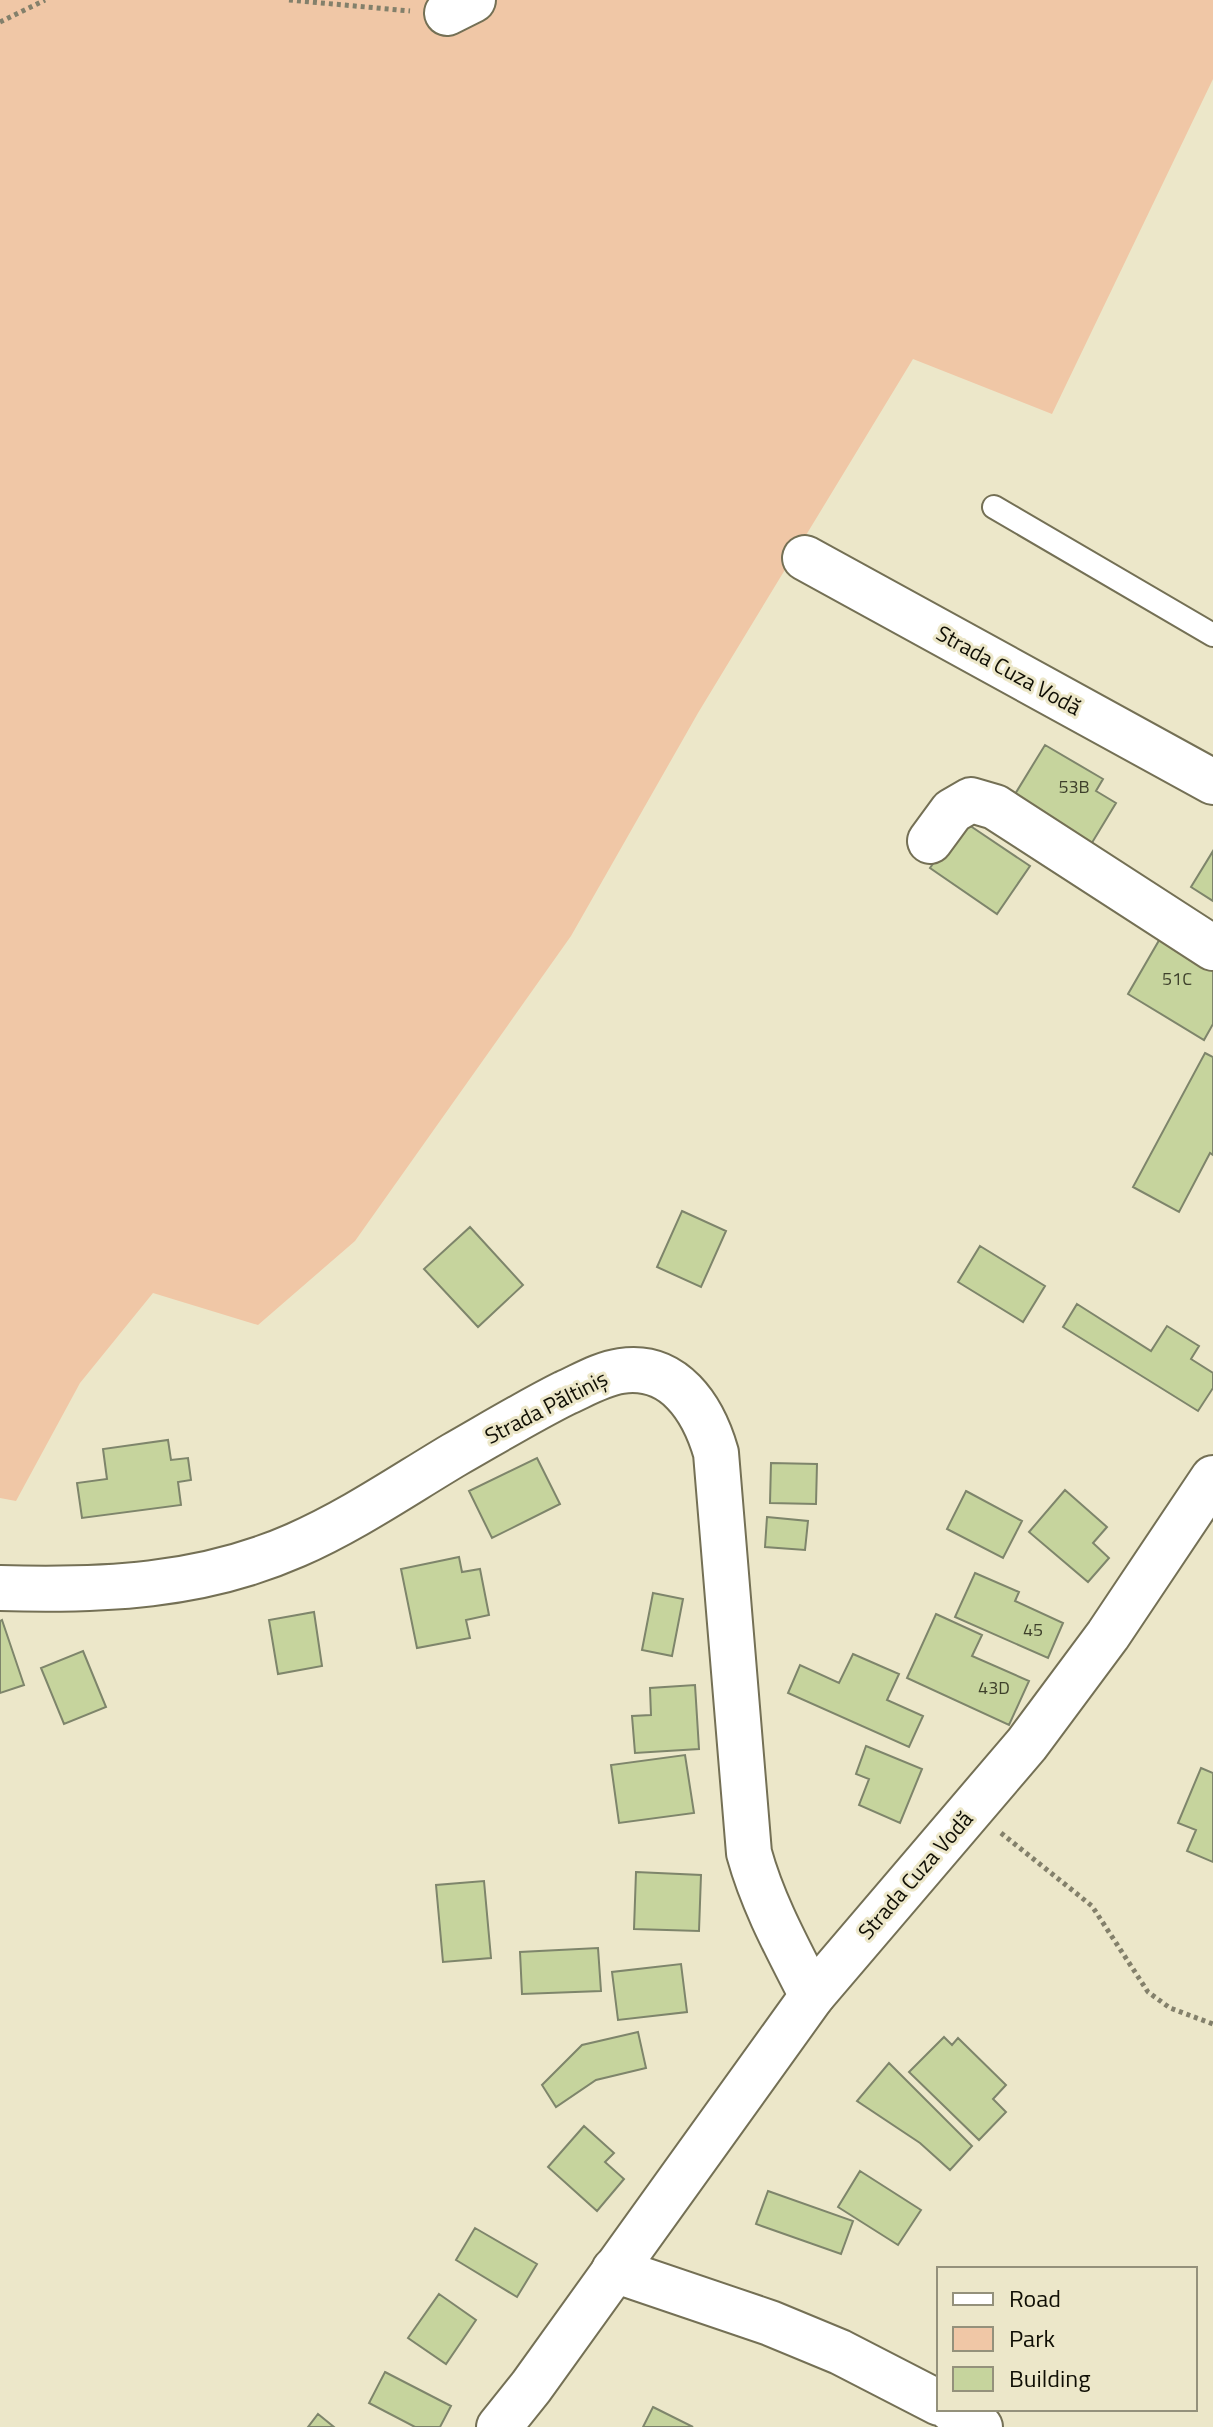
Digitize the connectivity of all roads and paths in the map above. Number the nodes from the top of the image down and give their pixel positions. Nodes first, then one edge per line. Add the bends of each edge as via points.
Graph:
1 (45, 0) edge
2 (289, 0) edge
3 (460, 7) edge
4 (0, 22) edge
5 (994, 507) dead end
6 (805, 558) dead end
7 (1213, 635) edge
8 (1213, 782) edge
9 (930, 841) dead end
10 (1213, 948) edge
11 (1213, 1478) edge
12 (0, 1588) edge
13 (972, 1809) junction
14 (812, 1996) junction
15 (1213, 2024) edge
16 (614, 2270) junction
17 (937, 2402) edge
18 (954, 2411) edge
19 (499, 2427) edge
20 (980, 2427) edge

1 - 4 path
2 - 3 path
5 - 7 lane
6 - 8 street, Strada Cuza Vodă
9 - 10 street via 952,811 971,800 995,807
11 - 13 street, Strada Cuza Vodă via 1108,1635
12 - 14 street, Strada Păltiniș via 129,1587 235,1567 308,1539 594,1379 622,1371 665,1377 700,1411 716,1453 749,1853 770,1914
13 - 14 street, Strada Cuza Vodă
13 - 15 path via 1092,1906 1148,1992 1170,2008
14 - 16 street, Strada Cuza Vodă
16 - 17 street via 770,2323
16 - 19 street, Strada Cuza Vodă
18 - 20 street

